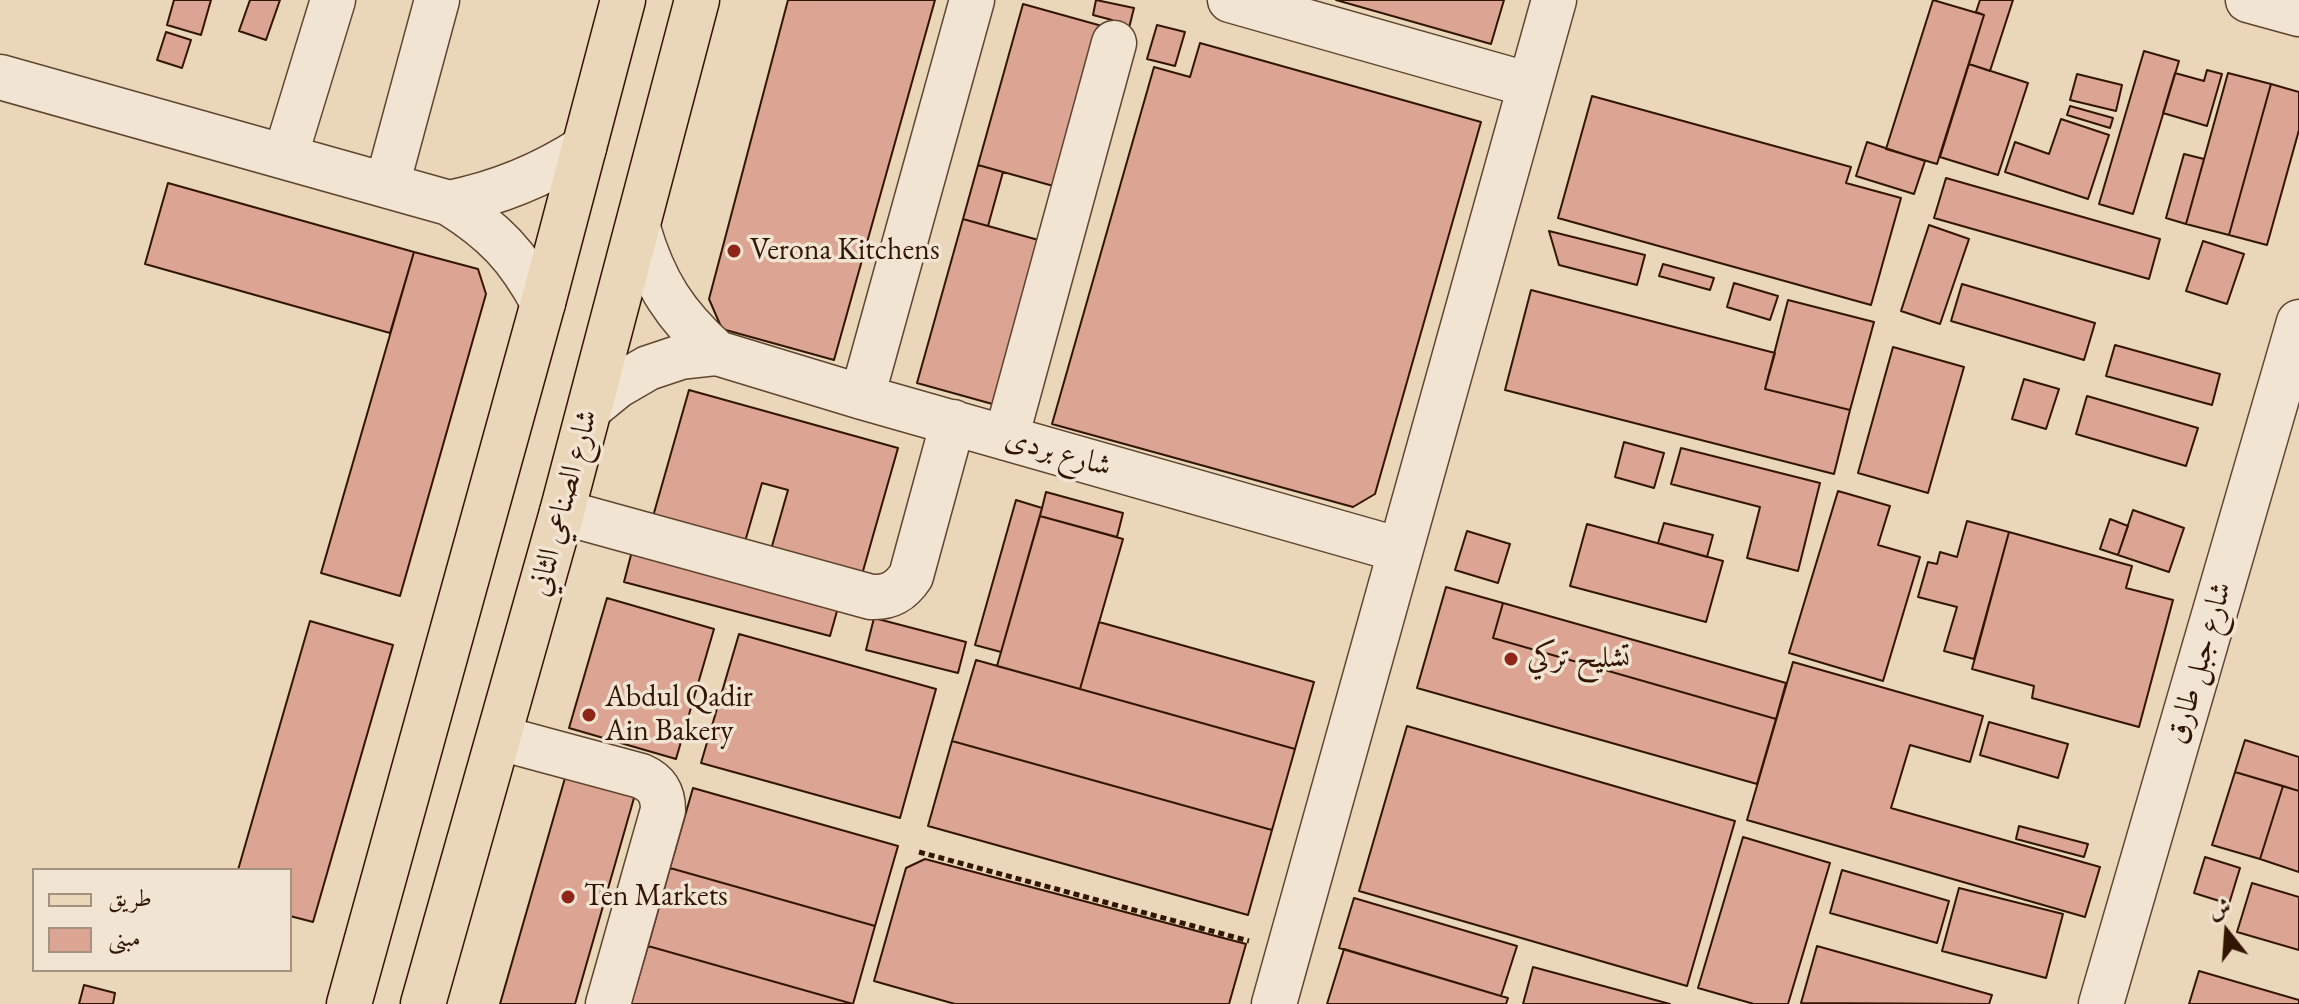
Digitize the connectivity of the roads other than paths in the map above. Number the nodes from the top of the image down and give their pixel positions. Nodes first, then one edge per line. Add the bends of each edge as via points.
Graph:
1 (333, 0) edge
2 (437, 0) edge
3 (623, 0) edge
4 (697, 0) edge
5 (972, 0) edge
6 (1230, 0) edge
7 (1554, 0) edge
8 (2248, 0) edge
9 (2299, 14) edge
10 (1114, 43) dead end
11 (0, 77) edge
12 (1530, 85) junction
13 (584, 148) junction
14 (285, 157) junction
15 (387, 185) junction
16 (449, 203) junction
17 (638, 228) junction
18 (543, 303) junction
19 (2299, 322) edge
20 (717, 353) junction
21 (862, 397) junction
22 (590, 408) junction
23 (953, 422) junction
24 (1006, 438) junction
25 (562, 512) junction
26 (1400, 550) junction
27 (500, 738) junction
28 (349, 1004) edge
29 (423, 1004) edge
30 (608, 1004) edge
31 (1274, 1004) edge
32 (2101, 1004) edge

1 - 14 street
2 - 15 street
3 - 13 main road
4 - 17 main road, شارع الصناعي الثاني
5 - 21 street
6 - 12 street
7 - 12 street
8 - 9 street
10 - 24 street
11 - 14 street
12 - 26 street
13 - 16 street via 520,184
13 - 18 main road
14 - 15 street
15 - 16 street
16 - 18 street via 505,245
17 - 20 street, شارع بردى via 659,285 675,310
17 - 22 main road, شارع الصناعي الثاني
18 - 28 main road
19 - 32 street, شارع جبل طارق
20 - 21 street, شارع بردى
20 - 22 street, شارع بردى via 648,368
21 - 23 street, شارع بردى
22 - 25 main road, شارع الصناعي الثاني
23 - 24 street, شارع بردى
23 - 25 street via 911,576 905,586 883,597
24 - 26 street, شارع بردى
25 - 27 main road, شارع الصناعي الثاني
26 - 31 street
27 - 29 main road, شارع الصناعي الثاني
27 - 30 street via 641,776 659,788 663,810

